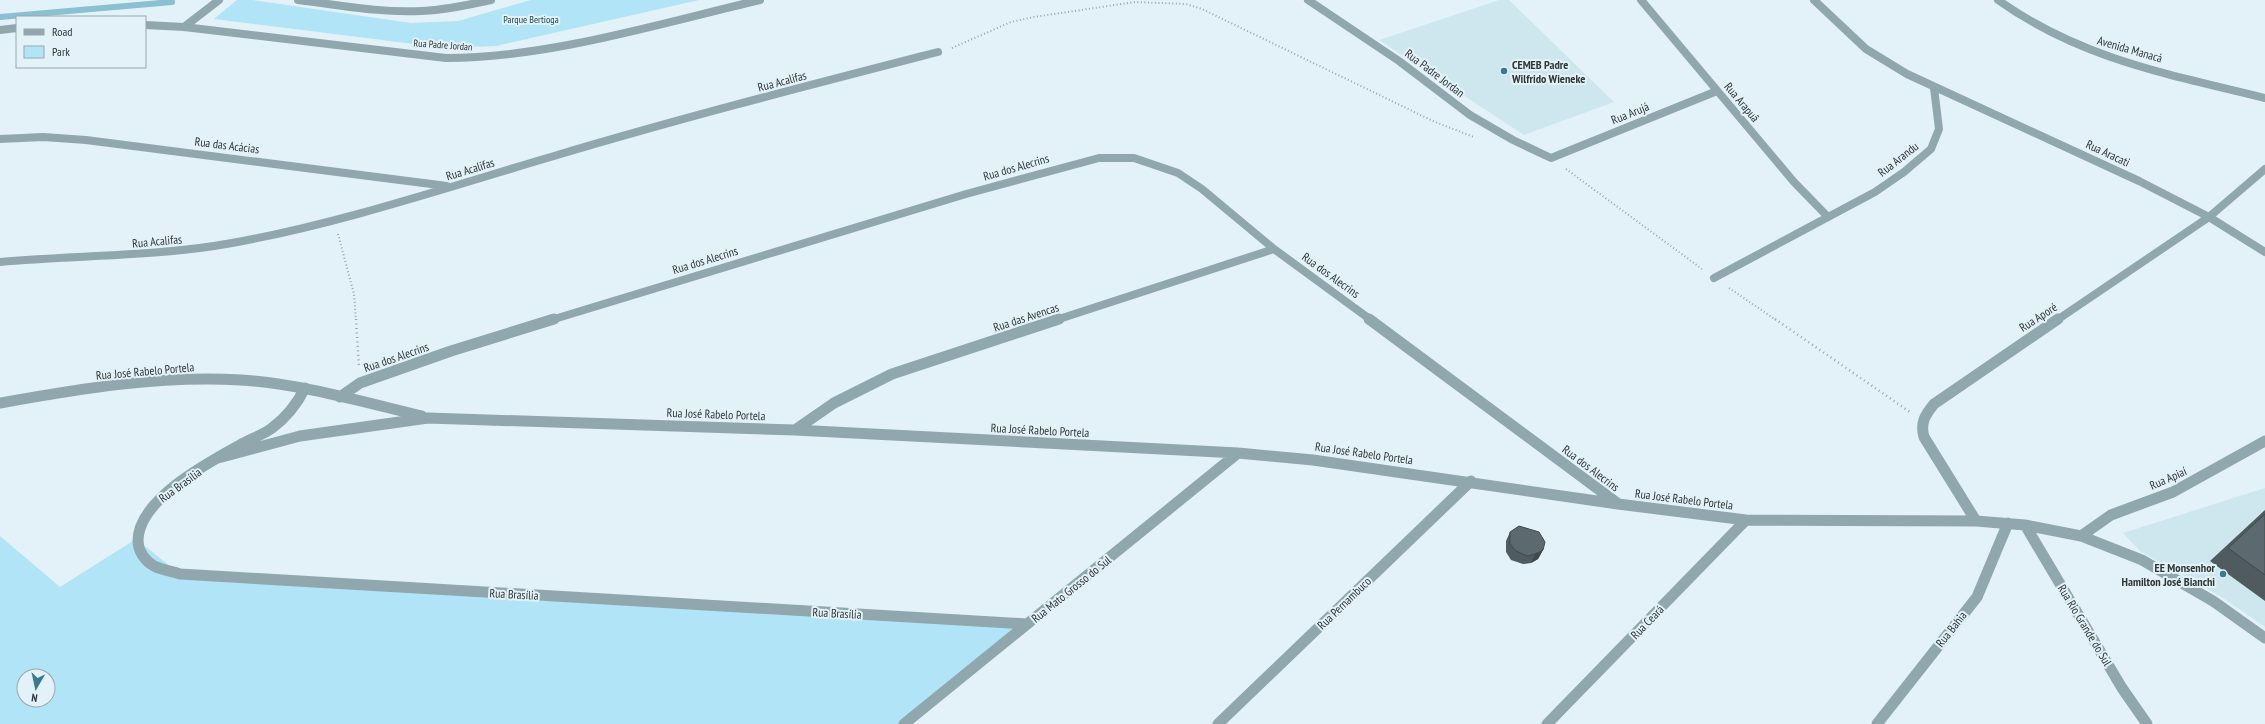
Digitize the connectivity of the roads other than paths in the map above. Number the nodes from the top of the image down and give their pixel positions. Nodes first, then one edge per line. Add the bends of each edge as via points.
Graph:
1 (219, 0) edge
2 (298, 0) edge
3 (491, 0) edge
4 (760, 0) edge
5 (1308, 0) edge
6 (1641, 0) edge
7 (1814, 0) edge
8 (1998, 0) edge
9 (146, 25) edge
10 (184, 27) junction
11 (16, 28) edge
12 (0, 30) edge
13 (938, 52) road end
14 (1934, 88) junction
15 (1717, 91) junction
16 (2265, 98) edge
17 (0, 140) edge
18 (1551, 158) joint
19 (2265, 169) edge
20 (451, 187) junction
21 (1828, 217) junction
22 (2209, 217) junction
23 (1274, 249) junction
24 (2265, 252) edge
25 (0, 262) edge
26 (1714, 278) road end
27 (306, 388) junction
28 (340, 396) junction
29 (0, 403) edge
30 (428, 418) junction
31 (795, 430) junction
32 (2265, 441) edge
33 (1238, 453) junction
34 (218, 458) junction
35 (1471, 481) junction
36 (1618, 504) junction
37 (1746, 520) junction
38 (1976, 521) junction
39 (2008, 523) junction
40 (2025, 525) junction
41 (2080, 536) junction
42 (1027, 624) junction
43 (2265, 638) edge
44 (904, 724) edge
45 (1218, 724) edge
46 (1547, 724) edge
47 (1877, 724) edge
48 (2147, 724) edge

1 - 10 street
2 - 3 street via 413,11
4 - 10 street, Rua Padre Jordan via 595,38 479,58 446,58
5 - 18 street, Rua Padre Jordan via 1399,60 1470,115
6 - 15 street, Rua Arapuã
7 - 14 street via 1866,49
8 - 16 street, Avenida Manacá via 2036,28 2067,42 2117,59
9 - 10 street, Rua Padre Jordan
11 - 12 street
13 - 20 street, Rua Acalifas via 601,141
14 - 21 street, Rua Arandu via 1939,129 1931,149 1875,192
14 - 22 street, Rua Aracati via 2044,136
15 - 18 street, Rua Arujá
15 - 21 street, Rua Arapuã via 1794,182
17 - 20 street, Rua das Acácias via 51,136
19 - 22 street, Rua Aporé
20 - 25 street, Rua Acalifas via 334,219 232,243 168,253
21 - 26 street, Rua Arandu
22 - 24 street, Rua Aracati
22 - 38 street, Rua Aporé via 1934,404 1922,420 1924,437
23 - 28 street, Rua dos Alecrins via 1202,189 1178,173 1134,158 1099,158 966,194 451,351 360,383
23 - 31 street, Rua das Avencas via 892,374 834,403
23 - 36 street, Rua dos Alecrins
27 - 28 street, Rua José Rabelo Portela
27 - 29 street, Rua José Rabelo Portela via 242,380 181,379 106,386
27 - 34 street, Rua Brasília via 297,404 280,422
28 - 30 street, Rua José Rabelo Portela
30 - 31 street, Rua José Rabelo Portela
30 - 34 street, Rua Brasília via 300,436
31 - 33 street, Rua José Rabelo Portela
32 - 41 street, Rua Apiaí via 2173,492 2111,515
33 - 35 street, Rua José Rabelo Portela
33 - 42 street, Rua Mato Grosso do Sul
34 - 42 street, Rua Brasília via 161,498 145,516 136,539 141,555 154,566 180,574
35 - 36 street, Rua José Rabelo Portela
35 - 45 street, Rua Pernambuco
36 - 37 street, Rua José Rabelo Portela
37 - 38 street, Rua José Rabelo Portela
37 - 46 street, Rua Ceará
38 - 39 street, Rua José Rabelo Portela
39 - 40 street, Rua José Rabelo Portela
39 - 47 street, Rua Bahia via 1976,596
40 - 41 street, Rua José Rabelo Portela
40 - 48 street, Rua Rio Grande do Sul via 2122,688
41 - 43 street, Rua José Rabelo Portela via 2142,560 2213,601
42 - 44 street, Rua Mato Grosso do Sul

